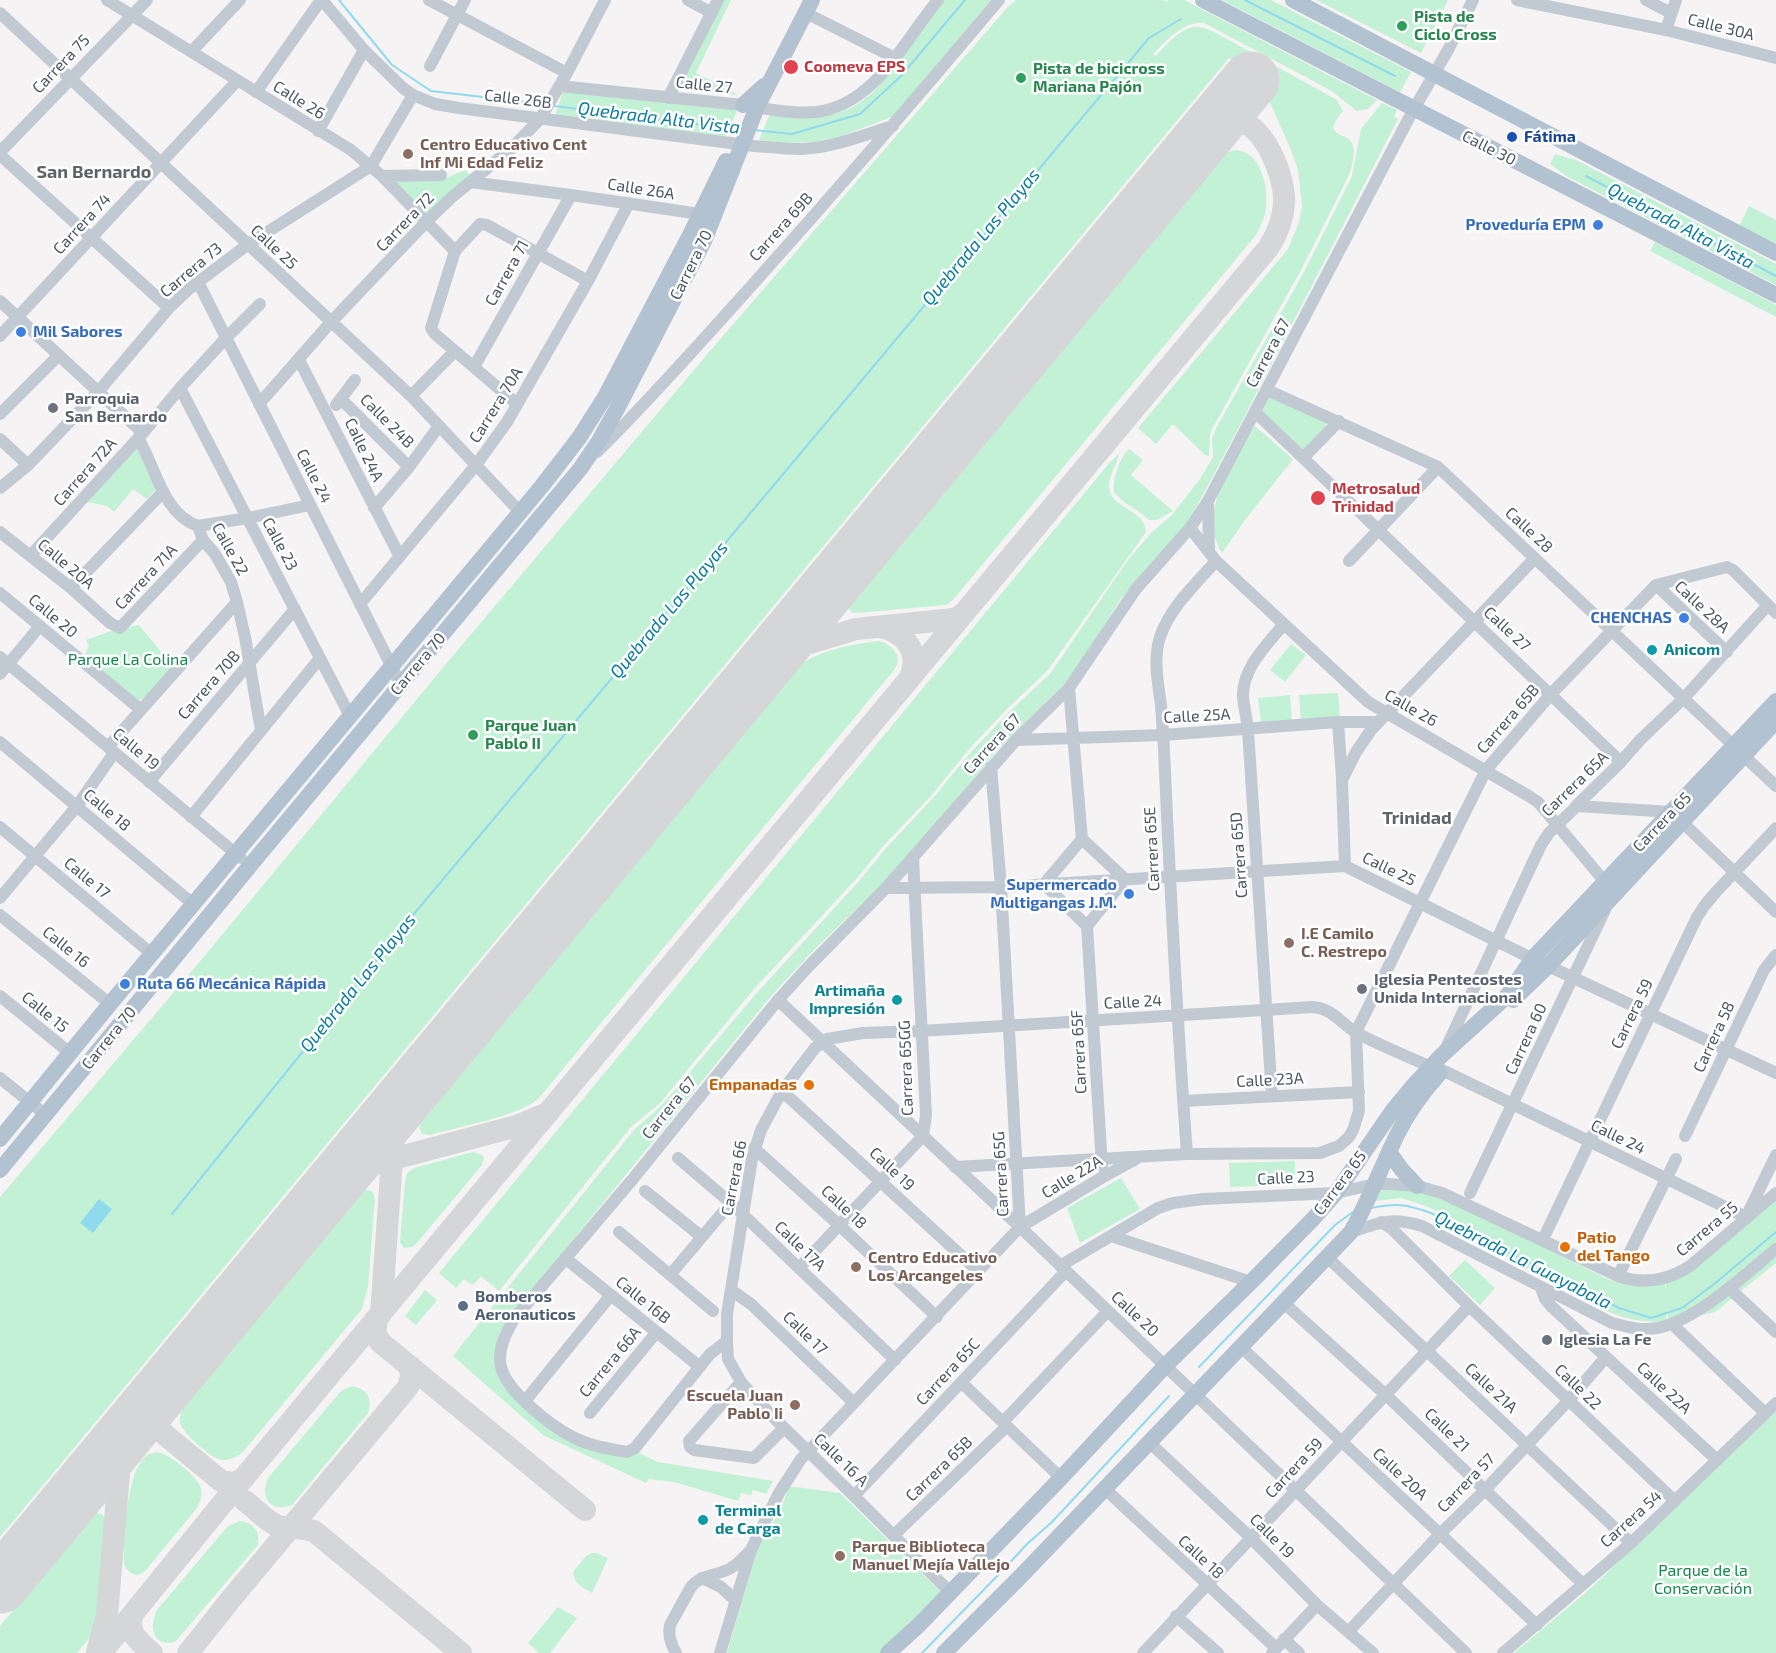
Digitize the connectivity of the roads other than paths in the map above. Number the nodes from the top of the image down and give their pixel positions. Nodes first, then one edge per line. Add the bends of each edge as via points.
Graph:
1 (107, 0) edge
2 (147, 0) edge
3 (240, 0) edge
4 (321, 0) edge
5 (429, 0) edge
6 (465, 0) edge
7 (605, 0) edge
8 (688, 0) edge
9 (718, 0) edge
10 (999, 0) edge
11 (1203, 0) edge
12 (1293, 0) edge
13 (1473, 0) edge
14 (1517, 0) edge
15 (1646, 0) edge
16 (1676, 0) edge
17 (932, 2) edge
18 (809, 7) edge
19 (712, 12) junction
20 (0, 13) edge
21 (1671, 13) junction
22 (132, 15) junction
23 (457, 15) junction
24 (1665, 30) junction
25 (364, 50) junction
26 (192, 51) junction
27 (895, 58) junction
28 (1776, 58) edge
29 (430, 66) dead end
30 (567, 73) junction
31 (1434, 73) junction
32 (71, 79) junction
33 (237, 81) junction
34 (559, 86) junction
35 (256, 92) junction
36 (413, 95) junction
37 (668, 98) junction
38 (750, 106) junction
39 (1414, 110) junction
40 (542, 116) junction
41 (893, 126) junction
42 (318, 131) junction
43 (744, 135) junction
44 (0, 154) edge
45 (161, 163) junction
46 (371, 166) junction
47 (441, 175) dead end
48 (382, 176) junction
49 (470, 182) junction
50 (571, 195) junction
51 (629, 203) junction
52 (700, 214) junction
53 (426, 222) junction
54 (92, 238) junction
55 (247, 245) junction
56 (455, 251) junction
57 (537, 252) junction
58 (1776, 253) edge
59 (588, 281) junction
60 (198, 282) junction
61 (1776, 295) edge
62 (0, 301) edge
63 (260, 304) dead end
64 (170, 308) junction
65 (18, 317) junction
66 (331, 322) junction
67 (0, 336) edge
68 (226, 338) junction
69 (455, 351) junction
70 (59, 355) junction
71 (299, 360) junction
72 (474, 367) junction
73 (355, 380) dead end
74 (180, 388) junction
75 (1267, 390) junction
76 (98, 392) junction
77 (411, 396) junction
78 (341, 399) junction
79 (259, 404) junction
80 (518, 404) junction
81 (1255, 412) junction
82 (0, 414) edge
83 (328, 415) junction
84 (1339, 421) junction
85 (439, 426) junction
86 (141, 436) junction
87 (0, 439) edge
88 (1304, 457) junction
89 (28, 465) junction
90 (476, 465) junction
91 (409, 467) junction
92 (1438, 467) junction
93 (580, 469) junction
94 (0, 488) edge
95 (163, 492) junction
96 (1208, 501) junction
97 (310, 505) junction
98 (375, 508) junction
99 (520, 512) junction
100 (248, 518) junction
101 (198, 525) junction
102 (1190, 528) junction
103 (1377, 530) junction
104 (0, 532) edge
105 (203, 540) junction
106 (1209, 549) junction
107 (31, 555) junction
108 (399, 555) junction
109 (1535, 558) junction
110 (1216, 561) junction
111 (1349, 561) dead end
112 (1656, 585) junction
113 (71, 588) junction
114 (0, 593) edge
115 (237, 602) junction
116 (360, 604) junction
117 (295, 609) junction
118 (1772, 609) edge
119 (1475, 622) junction
120 (110, 623) joint
121 (1283, 625) junction
122 (39, 626) junction
123 (1611, 630) junction
124 (1727, 652) junction
125 (320, 657) junction
126 (4, 660) edge
127 (249, 664) junction
128 (392, 666) junction
129 (0, 674) edge
130 (401, 685) junction
131 (1069, 688) junction
132 (1551, 694) junction
133 (1684, 698) junction
134 (1776, 701) edge
135 (141, 710) junction
136 (350, 716) junction
137 (1383, 718) junction
138 (1776, 721) edge
139 (1338, 722) junction
140 (1248, 730) junction
141 (261, 731) junction
142 (1163, 735) junction
143 (1074, 739) junction
144 (1016, 740) junction
145 (0, 742) edge
146 (111, 750) junction
147 (1739, 751) junction
148 (1621, 762) junction
149 (991, 767) junction
150 (1486, 771) junction
151 (1342, 780) junction
152 (149, 782) junction
153 (1776, 786) edge
154 (77, 806) junction
155 (1576, 806) junction
156 (191, 817) junction
157 (1677, 817) junction
158 (1557, 824) junction
159 (0, 827) edge
160 (1776, 828) edge
161 (1083, 839) junction
162 (235, 854) junction
163 (36, 856) junction
164 (913, 858) junction
165 (250, 866) junction
166 (1345, 866) junction
167 (1256, 871) junction
168 (1735, 873) junction
169 (1170, 877) junction
170 (1125, 879) junction
171 (1044, 884) junction
172 (1001, 887) junction
173 (886, 888) junction
174 (913, 889) junction
175 (1608, 890) junction
176 (0, 898) edge
177 (1420, 903) junction
178 (193, 904) junction
179 (1776, 912) edge
180 (0, 915) edge
181 (1088, 926) junction
182 (1496, 941) junction
183 (152, 954) junction
184 (1776, 955) edge
185 (1540, 962) junction
186 (1573, 978) junction
187 (0, 996) edge
188 (778, 1000) junction
189 (110, 1004) junction
190 (1266, 1010) junction
191 (1650, 1014) junction
192 (1178, 1016) junction
193 (1093, 1020) junction
194 (1009, 1026) junction
195 (921, 1031) junction
196 (1356, 1032) junction
197 (823, 1041) junction
198 (1726, 1050) junction
199 (70, 1053) junction
200 (1439, 1064) junction
201 (1776, 1073) edge
202 (0, 1078) edge
203 (0, 1088) edge
204 (782, 1091) junction
205 (1359, 1092) junction
206 (1272, 1096) junction
207 (1183, 1101) junction
208 (1513, 1104) junction
209 (27, 1106) junction
210 (43, 1118) junction
211 (923, 1136) junction
212 (1685, 1136) dead end
213 (0, 1139) edge
214 (1590, 1141) junction
215 (754, 1148) junction
216 (1389, 1152) junction
217 (1187, 1154) junction
218 (1776, 1155) edge
219 (1141, 1156) junction
220 (678, 1158) dead end
221 (1676, 1159) dead end
222 (1101, 1160) junction
223 (1017, 1164) junction
224 (955, 1167) junction
225 (0, 1170) edge
226 (1103, 1177) junction
227 (1765, 1178) junction
228 (1666, 1179) junction
229 (880, 1181) junction
230 (1376, 1184) junction
231 (1418, 1186) junction
232 (1776, 1190) edge
233 (645, 1191) dead end
234 (1336, 1193) junction
235 (1470, 1193) dead end
236 (732, 1204) junction
237 (743, 1214) junction
238 (1746, 1218) junction
239 (1381, 1222) junction
240 (839, 1225) junction
241 (1020, 1227) junction
242 (1355, 1227) junction
243 (619, 1233) dead end
244 (1546, 1233) dead end
245 (1111, 1236) junction
246 (702, 1238) junction
247 (1776, 1249) edge
248 (565, 1258) junction
249 (1328, 1258) junction
250 (799, 1268) junction
251 (1063, 1268) junction
252 (979, 1272) junction
253 (670, 1275) junction
254 (1618, 1276) junction
255 (1653, 1281) joint
256 (1251, 1282) junction
257 (1541, 1288) junction
258 (1729, 1288) junction
259 (731, 1290) junction
260 (611, 1295) junction
261 (1285, 1304) junction
262 (1469, 1306) junction
263 (713, 1311) dead end
264 (1108, 1311) junction
265 (937, 1317) junction
266 (1672, 1324) junction
267 (1776, 1332) edge
268 (656, 1333) junction
269 (727, 1341) junction
270 (1241, 1347) junction
271 (1427, 1351) junction
272 (1606, 1357) junction
273 (895, 1360) junction
274 (1166, 1365) junction
275 (700, 1367) junction
276 (741, 1382) junction
277 (962, 1383) junction
278 (1194, 1394) junction
279 (1386, 1395) junction
280 (525, 1401) junction
281 (1568, 1401) junction
282 (854, 1403) junction
283 (1776, 1403) edge
284 (590, 1413) dead end
285 (1765, 1413) junction
286 (1005, 1424) junction
287 (784, 1428) junction
288 (1149, 1442) junction
289 (1342, 1442) junction
290 (1526, 1444) junction
291 (809, 1452) junction
292 (1717, 1460) junction
293 (1061, 1478) junction
294 (1104, 1488) junction
295 (1297, 1490) junction
296 (1485, 1490) junction
297 (854, 1496) junction
298 (1675, 1501) junction
299 (1440, 1534) junction
300 (894, 1535) junction
301 (1250, 1537) junction
302 (1630, 1543) junction
303 (751, 1550) junction
304 (702, 1578) junction
305 (1394, 1582) junction
306 (1206, 1584) junction
307 (1583, 1584) junction
308 (950, 1592) junction
309 (736, 1601) junction
310 (1317, 1605) junction
311 (1176, 1616) junction
312 (1537, 1625) junction
313 (1348, 1632) junction
314 (1277, 1647) edge
315 (1147, 1652) edge
316 (676, 1653) edge
317 (720, 1653) edge
318 (888, 1653) edge
319 (944, 1653) edge
320 (1218, 1653) edge
321 (1299, 1653) edge
322 (1373, 1653) edge
323 (1466, 1653) edge
324 (1503, 1653) edge

1 - 22 street, Calle 26
2 - 22 street, Carrera 75
3 - 26 street
4 - 25 street, Calle 26B
4 - 35 street
5 - 23 street
6 - 23 street
7 - 30 street, Carrera 72
8 - 19 street
9 - 19 street
10 - 41 street, Carrera 69B
11 - 39 main road, Calle 30
12 - 31 main road
13 - 31 street, Carrera 67
14 - 24 street, Calle 30A
15 - 21 street
16 - 21 street
17 - 27 street
18 - 27 street
18 - 38 main road, Carrera 70 via 773,77
19 - 37 street
20 - 32 street, Calle 25
21 - 24 street
22 - 26 street, Calle 26
22 - 32 street, Carrera 75
23 - 29 street
23 - 30 street
24 - 28 street, Calle 30A
25 - 36 street, Calle 26B
25 - 42 street
26 - 33 street, Calle 26
27 - 38 street, Calle 27 via 860,94 827,110
30 - 34 street, Carrera 72
31 - 39 street, Carrera 67
31 - 58 main road
32 - 44 street, Carrera 75
32 - 45 street, Calle 25
33 - 35 street, Calle 26
33 - 45 street, Carrera 74
34 - 37 street, Calle 27
34 - 40 street, Carrera 72
35 - 42 street, Calle 26
36 - 40 street, Calle 26B via 435,104
36 - 46 street, Carrera 73
37 - 38 street, Calle 27
38 - 43 main road, Carrera 70
39 - 61 main road, Calle 30
39 - 75 street, Carrera 67
40 - 43 street, Calle 26B
40 - 49 street, Carrera 72 via 513,147
41 - 43 street, Calle 26B via 843,142 803,149
41 - 93 street, Carrera 69B via 645,404
42 - 46 street, Calle 26
43 - 52 main road, Carrera 70
43 - 93 main road, Carrera 70 via 704,241 620,405
44 - 54 street
45 - 54 street, Carrera 74
45 - 55 street, Calle 25
46 - 48 street, Calle 26
46 - 55 street, Carrera 73
47 - 48 street
48 - 53 street, Calle 26
49 - 50 street, Calle 26A
49 - 53 street, Carrera 72
50 - 51 street, Calle 26A
50 - 57 street, Carrera 71
51 - 52 street, Calle 26A
51 - 59 street, Carrera 70A
52 - 99 main road, Carrera 70 via 597,411
53 - 56 street, Calle 26
53 - 66 street, Carrera 72
54 - 64 street
54 - 65 street, Carrera 74
55 - 60 street, Carrera 73
55 - 66 street, Calle 25
56 - 57 street via 480,224
56 - 69 street via 431,328
57 - 59 street
57 - 72 street, Carrera 71
59 - 80 street, Carrera 70A
60 - 64 street, Carrera 73
60 - 68 street, Calle 24
62 - 65 street, Calle 22
63 - 68 street, Carrera 72A
64 - 76 street, Carrera 73
65 - 67 street, Carrera 74
65 - 70 street, Calle 22
66 - 71 street, Carrera 72
66 - 77 street, Calle 25
68 - 74 street, Carrera 72A
68 - 79 street, Calle 24
69 - 72 street
69 - 77 street
70 - 76 street, Calle 22
70 - 82 street
71 - 79 street, Carrera 72
71 - 83 street, Calle 24A
72 - 80 street
73 - 78 street
74 - 86 street, Carrera 72A
74 - 100 street, Calle 23
75 - 81 street, Carrera 67
75 - 84 street, Calle 28
76 - 86 street, Calle 22
76 - 89 street, Carrera 73
77 - 85 street, Calle 25
78 - 83 street
78 - 91 street, Calle 24B
79 - 97 street, Calle 24
80 - 90 street, Carrera 70A
81 - 88 street, Calle 27
81 - 96 street, Carrera 67
83 - 98 street, Calle 24A
84 - 88 street
84 - 92 street, Calle 28
85 - 90 street, Calle 25
85 - 91 street
86 - 95 street, Calle 22
86 - 107 street, Carrera 72A
87 - 89 street
88 - 103 street, Calle 27
89 - 94 street, Carrera 73
90 - 99 street, Calle 25
90 - 108 street, Carrera 70A
91 - 98 street
92 - 103 street
92 - 109 street, Calle 28
93 - 130 main road, Carrera 70
95 - 101 street, Calle 22 via 184,518
95 - 113 street
96 - 102 street, Carrera 67
96 - 106 street, Calle 26
97 - 100 street
97 - 116 street, Calle 24
98 - 108 street, Calle 24A
99 - 128 main road, Carrera 70
100 - 101 street
100 - 117 street, Calle 23
101 - 105 street, Calle 22
102 - 106 street, Calle 26
102 - 131 street, Carrera 67 via 1136,589
103 - 111 street
103 - 119 street, Calle 27
104 - 107 street, Calle 20A
105 - 115 street, Calle 22 via 231,582
105 - 120 street, Carrera 71A via 123,627
106 - 110 street, Calle 26
107 - 113 street, Calle 20A
108 - 116 street, Carrera 70A
109 - 119 street
109 - 123 street, Calle 28
110 - 121 street, Calle 26
110 - 142 street, Carrera 65E via 1179,604 1160,638 1157,669
112 - 118 street via 1730,568
112 - 123 street, Carrera 65B
112 - 124 street, Calle 28A
113 - 120 street, Calle 20A
114 - 122 street, Calle 20
115 - 127 street, Calle 22
115 - 135 street
116 - 128 street, Calle 24
117 - 125 street, Calle 23
117 - 127 street, Carrera 70B
118 - 124 street, Carrera 65A
119 - 132 street, Calle 27
119 - 137 street
121 - 137 street, Calle 26
121 - 140 street, Carrera 65D via 1248,673 1243,697
122 - 126 street
122 - 135 street, Calle 20
123 - 132 street, Carrera 65B
123 - 133 street, Calle 28
124 - 133 street, Carrera 65A
125 - 136 street, Calle 23
125 - 141 street
126 - 129 street
126 - 146 street, Calle 19
127 - 141 street, Calle 22
127 - 152 street, Carrera 70B
128 - 130 street, Calle 24
128 - 136 main road, Carrera 70
130 - 165 main road, Carrera 70
131 - 143 street
131 - 144 street, Carrera 67
132 - 148 street, Calle 27
132 - 150 street, Carrera 65B
133 - 147 street, Calle 28
133 - 148 street, Carrera 65A
134 - 147 main road, Carrera 65
135 - 146 street
136 - 162 main road, Carrera 70
137 - 139 street, Calle 25A
137 - 150 street, Calle 26 via 1404,723
137 - 151 street via 1360,746
138 - 147 main road, Carrera 65
139 - 140 street, Calle 25A
139 - 151 street
140 - 142 street, Calle 25A
140 - 167 street, Carrera 65D
141 - 156 street
142 - 143 street, Calle 25A
142 - 169 street, Carrera 65E
143 - 144 street, Calle 25A
143 - 161 street
144 - 149 street, Carrera 67
145 - 154 street, Calle 18
146 - 152 street, Calle 19
146 - 154 street
147 - 153 street, Calle 28
147 - 157 main road, Carrera 65
148 - 155 street, Carrera 65A
149 - 164 street, Carrera 67
149 - 172 street, Carrera 65G
150 - 158 street, Calle 26 via 1533,798
150 - 177 street, Carrera 65B
151 - 166 street
152 - 156 street, Calle 19
154 - 163 street
154 - 178 street, Calle 18
155 - 157 street
155 - 158 street, Carrera 65A
156 - 162 street, Calle 19
157 - 168 street
157 - 175 main road, Carrera 65
158 - 175 street, Calle 26
158 - 182 street, Carrera 65A via 1541,845
159 - 163 street, Calle 17
160 - 168 street, Carrera 59
161 - 170 street
161 - 171 street
162 - 165 street, Calle 19
162 - 178 main road, Carrera 70
163 - 176 street
163 - 183 street, Calle 17
164 - 173 street, Carrera 67
164 - 174 street
165 - 210 main road, Carrera 70
166 - 167 street, Calle 25
166 - 177 street, Calle 25
167 - 169 street, Calle 25
167 - 190 street, Carrera 65D
168 - 179 street
168 - 191 street, Carrera 59 via 1701,910
169 - 170 street, Calle 25
169 - 192 street, Carrera 65E
170 - 171 street, Calle 25
170 - 181 street
171 - 172 street, Calle 25
171 - 181 street
172 - 174 street, Calle 25
172 - 194 street, Carrera 65G
173 - 174 street, Calle 25
173 - 188 street, Carrera 67
174 - 195 street, Carrera 65GG
175 - 185 main road, Carrera 65
175 - 186 street, Carrera 60
177 - 182 street, Calle 25
177 - 196 street, Carrera 65B
178 - 183 main road, Carrera 70
180 - 189 street, Calle 16
181 - 193 street, Carrera 65F
182 - 185 street, Calle 25
182 - 200 street, Carrera 65A
183 - 189 main road, Carrera 70
184 - 198 street, Carrera 58 via 1764,970
185 - 186 street, Calle 25
185 - 200 main road, Carrera 65
186 - 191 street, Calle 25
186 - 208 street, Carrera 60
187 - 199 street, Calle 15
188 - 197 street, Calle 20
188 - 248 street, Carrera 67
189 - 199 main road, Carrera 70
190 - 192 street, Calle 24
190 - 196 street, Calle 24 via 1323,1008
190 - 206 street, Carrera 65D
191 - 198 street, Calle 25
191 - 214 street, Carrera 59
192 - 193 street, Calle 24
192 - 207 street, Carrera 65E
193 - 194 street, Calle 24
193 - 222 street, Carrera 65F
194 - 195 street, Calle 24
194 - 223 street, Carrera 65G
195 - 197 street, Calle 24 via 864,1033
195 - 211 street, Carrera 65GG via 926,1115
196 - 200 street, Calle 24
196 - 205 street
197 - 204 street, Carrera 66
197 - 211 street, Calle 20
198 - 201 street, Calle 25
198 - 212 street, Carrera 58
199 - 209 main road, Carrera 70
200 - 208 street, Calle 24
200 - 216 main road, Carrera 65
200 - 234 main road, Carrera 65 via 1393,1110
202 - 209 street
203 - 209 street
204 - 215 street, Carrera 66
204 - 229 street, Calle 19
205 - 206 street, Calle 23A
205 - 217 street, Calle 23 via 1359,1111 1350,1137 1320,1153
206 - 207 street, Calle 23A
207 - 217 street, Carrera 65E
208 - 214 street, Calle 24
208 - 235 street, Carrera 60
209 - 210 street
209 - 213 main road, Carrera 70
210 - 225 main road, Carrera 70
211 - 224 street, Calle 20
211 - 229 street, Carrera 65GG
214 - 228 street, Calle 24
214 - 244 street, Carrera 59
215 - 237 street, Carrera 66
215 - 240 street, Calle 18
216 - 230 main road, Carrera 65
216 - 231 main road
217 - 219 street, Calle 23
218 - 227 street
219 - 222 street, Calle 23
219 - 226 street, Calle 22A
220 - 236 street, Calle 17A
221 - 228 street
222 - 223 street, Calle 23
222 - 226 street, Carrera 65F
223 - 224 street, Calle 23
223 - 241 street, Carrera 65G
224 - 241 street, Calle 20
226 - 241 street, Calle 22A
227 - 232 street
227 - 238 street
228 - 238 street, Calle 24
228 - 254 street
229 - 240 street, Carrera 65GG
229 - 252 street, Calle 19
230 - 231 street, Calle 23
230 - 234 street, Calle 23
230 - 242 main road, Carrera 65
231 - 254 street, Calle 23 via 1465,1203
232 - 238 street, Carrera 55
233 - 246 street
234 - 245 street, Calle 23 via 1173,1203
234 - 256 main road, Carrera 65
236 - 237 street, Calle 17A
236 - 246 street
237 - 250 street, Calle 17A
237 - 259 street, Carrera 66
238 - 255 street, Carrera 55 via 1690,1266
239 - 242 street
239 - 257 street via 1395,1220 1422,1226
239 - 262 street, Calle 22
240 - 250 street, Carrera 65GG
240 - 265 street, Calle 18
241 - 251 street, Calle 20
241 - 252 street, Carrera 65G
242 - 249 main road, Carrera 65
243 - 253 street
245 - 251 street, Calle 23
245 - 256 street
246 - 253 street
247 - 258 street
248 - 260 street, Calle 16B
248 - 280 street, Carrera 67 via 503,1338 500,1365 505,1379
249 - 261 main road, Carrera 65
249 - 271 street, Calle 21A
250 - 273 street, Calle 17A
251 - 264 street, Calle 20
251 - 277 street, Carrera 65C
252 - 265 street, Carrera 65G
253 - 263 street
254 - 255 street, Calle 23
256 - 274 main road, Carrera 65
257 - 266 street via 1612,1323 1643,1329
257 - 272 street, Calle 22A via 1551,1306
258 - 266 street
258 - 267 street
259 - 269 street, Carrera 66
259 - 282 street, Calle 17 via 751,1304
260 - 268 street, Calle 16B
260 - 280 street
261 - 270 main road, Carrera 65
261 - 279 street, Calle 21
262 - 271 street, Carrera 59
262 - 281 street, Calle 22
264 - 274 street, Calle 20
264 - 286 street, Carrera 65B
265 - 273 street, Carrera 65G
266 - 285 street
268 - 275 street, Calle 16B
268 - 284 street, Carrera 66A
269 - 275 street
269 - 276 street, Calle 16 A via 729,1359
270 - 278 main road, Carrera 65
270 - 289 street, Calle 20A
271 - 279 street, Carrera 59
271 - 290 street, Calle 21A
272 - 281 street, Carrera 57
272 - 292 street, Calle 22A
273 - 282 street, Carrera 65G
274 - 278 street, Calle 20
274 - 293 main road, Carrera 65
275 - 280 street via 635,1448 627,1452 574,1438
276 - 287 street, Calle 16 A
276 - 287 street via 690,1441 690,1447 754,1458
277 - 286 street
277 - 297 street, Carrera 65C
278 - 288 main road, Carrera 65
278 - 295 street, Calle 20
279 - 289 street, Carrera 59
279 - 296 street, Calle 21
281 - 290 street, Carrera 57
281 - 298 street, Calle 22
282 - 291 street, Carrera 65G
283 - 285 street, Carrera 54
285 - 292 street, Carrera 54
286 - 293 street
286 - 300 street, Carrera 65B
287 - 291 street, Calle 16 A
288 - 294 main road, Carrera 65
288 - 301 street, Calle 19
289 - 295 street, Carrera 59
289 - 299 street, Calle 20A
290 - 296 street, Carrera 57
290 - 302 street, Calle 21A
291 - 297 street, Calle 16 A
291 - 303 street, Carrera 65G via 782,1487
292 - 298 street, Carrera 54
293 - 308 main road, Carrera 65
294 - 306 street, Calle 18
294 - 319 main road, Carrera 65
295 - 301 street, Carrera 59
295 - 305 street, Calle 20
296 - 299 street, Carrera 57
296 - 307 street, Calle 21
297 - 300 street, Calle 16 A
298 - 302 street, Carrera 54
299 - 305 street, Carrera 57
299 - 312 street, Calle 20A
300 - 308 street, Calle 16 A
301 - 306 street, Carrera 59
301 - 310 street, Calle 19
302 - 307 street, Carrera 54
303 - 304 street, Carrera 65G via 734,1567
303 - 309 street, Carrera 65G
304 - 309 street via 721,1587
304 - 316 street via 691,1587 670,1625 671,1644
305 - 313 street, Carrera 57
305 - 323 street, Calle 20
306 - 311 street, Carrera 59
306 - 314 street, Calle 18
307 - 312 street, Carrera 54
308 - 318 main road, Carrera 65
309 - 317 street, Carrera 65G
310 - 313 street, Calle 19
310 - 314 street
311 - 315 street, Carrera 59
311 - 320 street
312 - 324 street, Carrera 54
313 - 322 street, Calle 19
314 - 321 street, Calle 18

